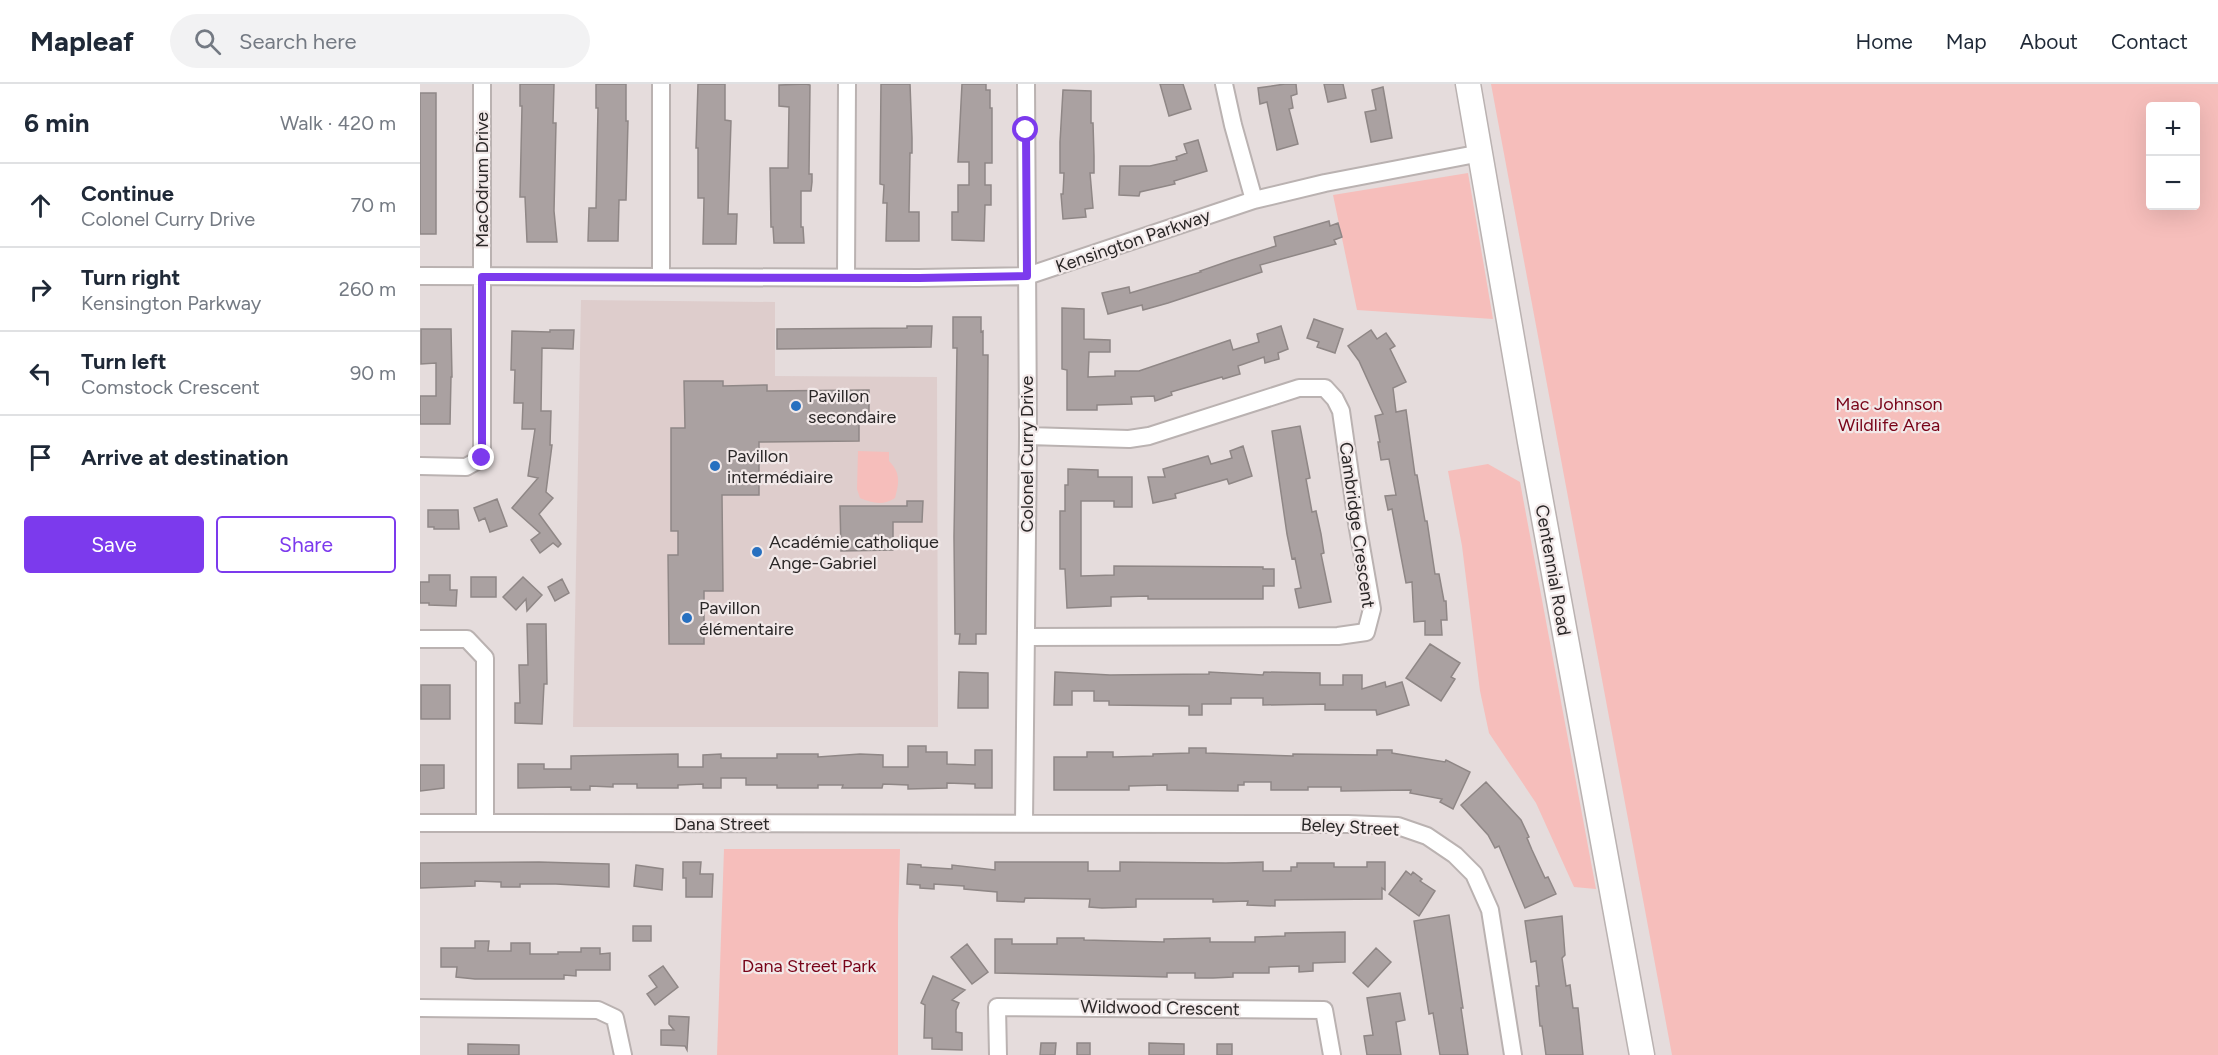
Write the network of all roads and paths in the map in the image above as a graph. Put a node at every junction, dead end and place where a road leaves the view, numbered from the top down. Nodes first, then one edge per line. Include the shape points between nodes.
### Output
1 (482, 84) edge
2 (661, 84) edge
3 (847, 84) edge
4 (1026, 84) edge
5 (1224, 84) edge
6 (1468, 84) edge
7 (1481, 153) junction
8 (1254, 200) junction
9 (420, 276) edge
10 (1027, 276) junction
11 (482, 277) junction
12 (661, 277) junction
13 (846, 277) junction
14 (1028, 436) junction
15 (420, 466) edge
16 (1026, 637) junction
17 (420, 639) edge
18 (420, 823) edge
19 (485, 823) junction
20 (1024, 823) junction
21 (420, 1008) edge
22 (623, 1055) edge
23 (998, 1055) edge
24 (1332, 1055) edge
25 (1513, 1055) edge
26 (1642, 1055) edge

1 - 11 street, MacOdrum Drive
2 - 12 street
3 - 13 street
4 - 10 street, Colonel Curry Drive
5 - 8 street
6 - 7 main road, Centennial Road
7 - 8 street, Kensington Parkway
7 - 26 main road, Centennial Road
8 - 10 street, Kensington Parkway
9 - 11 street, Kensington Parkway
10 - 13 street, Kensington Parkway
10 - 14 street, Colonel Curry Drive
11 - 12 street, Kensington Parkway
11 - 15 street, MacOdrum Drive via 482,458 466,467
12 - 13 street, Kensington Parkway
14 - 16 street, Colonel Curry Drive
14 - 16 street, Cambridge Crescent via 1149,436 1299,388 1324,388 1341,411 1372,609 1366,632 1338,636
16 - 20 street, Colonel Curry Drive
17 - 19 street via 468,639 485,658
18 - 19 street, Dana Street
19 - 20 street, Dana Street
20 - 25 street, Beley Street via 1348,824 1398,826 1427,836 1474,874 1490,910
21 - 22 street via 598,1010 615,1018
23 - 24 street, Wildwood Crescent via 997,1007 1324,1010

